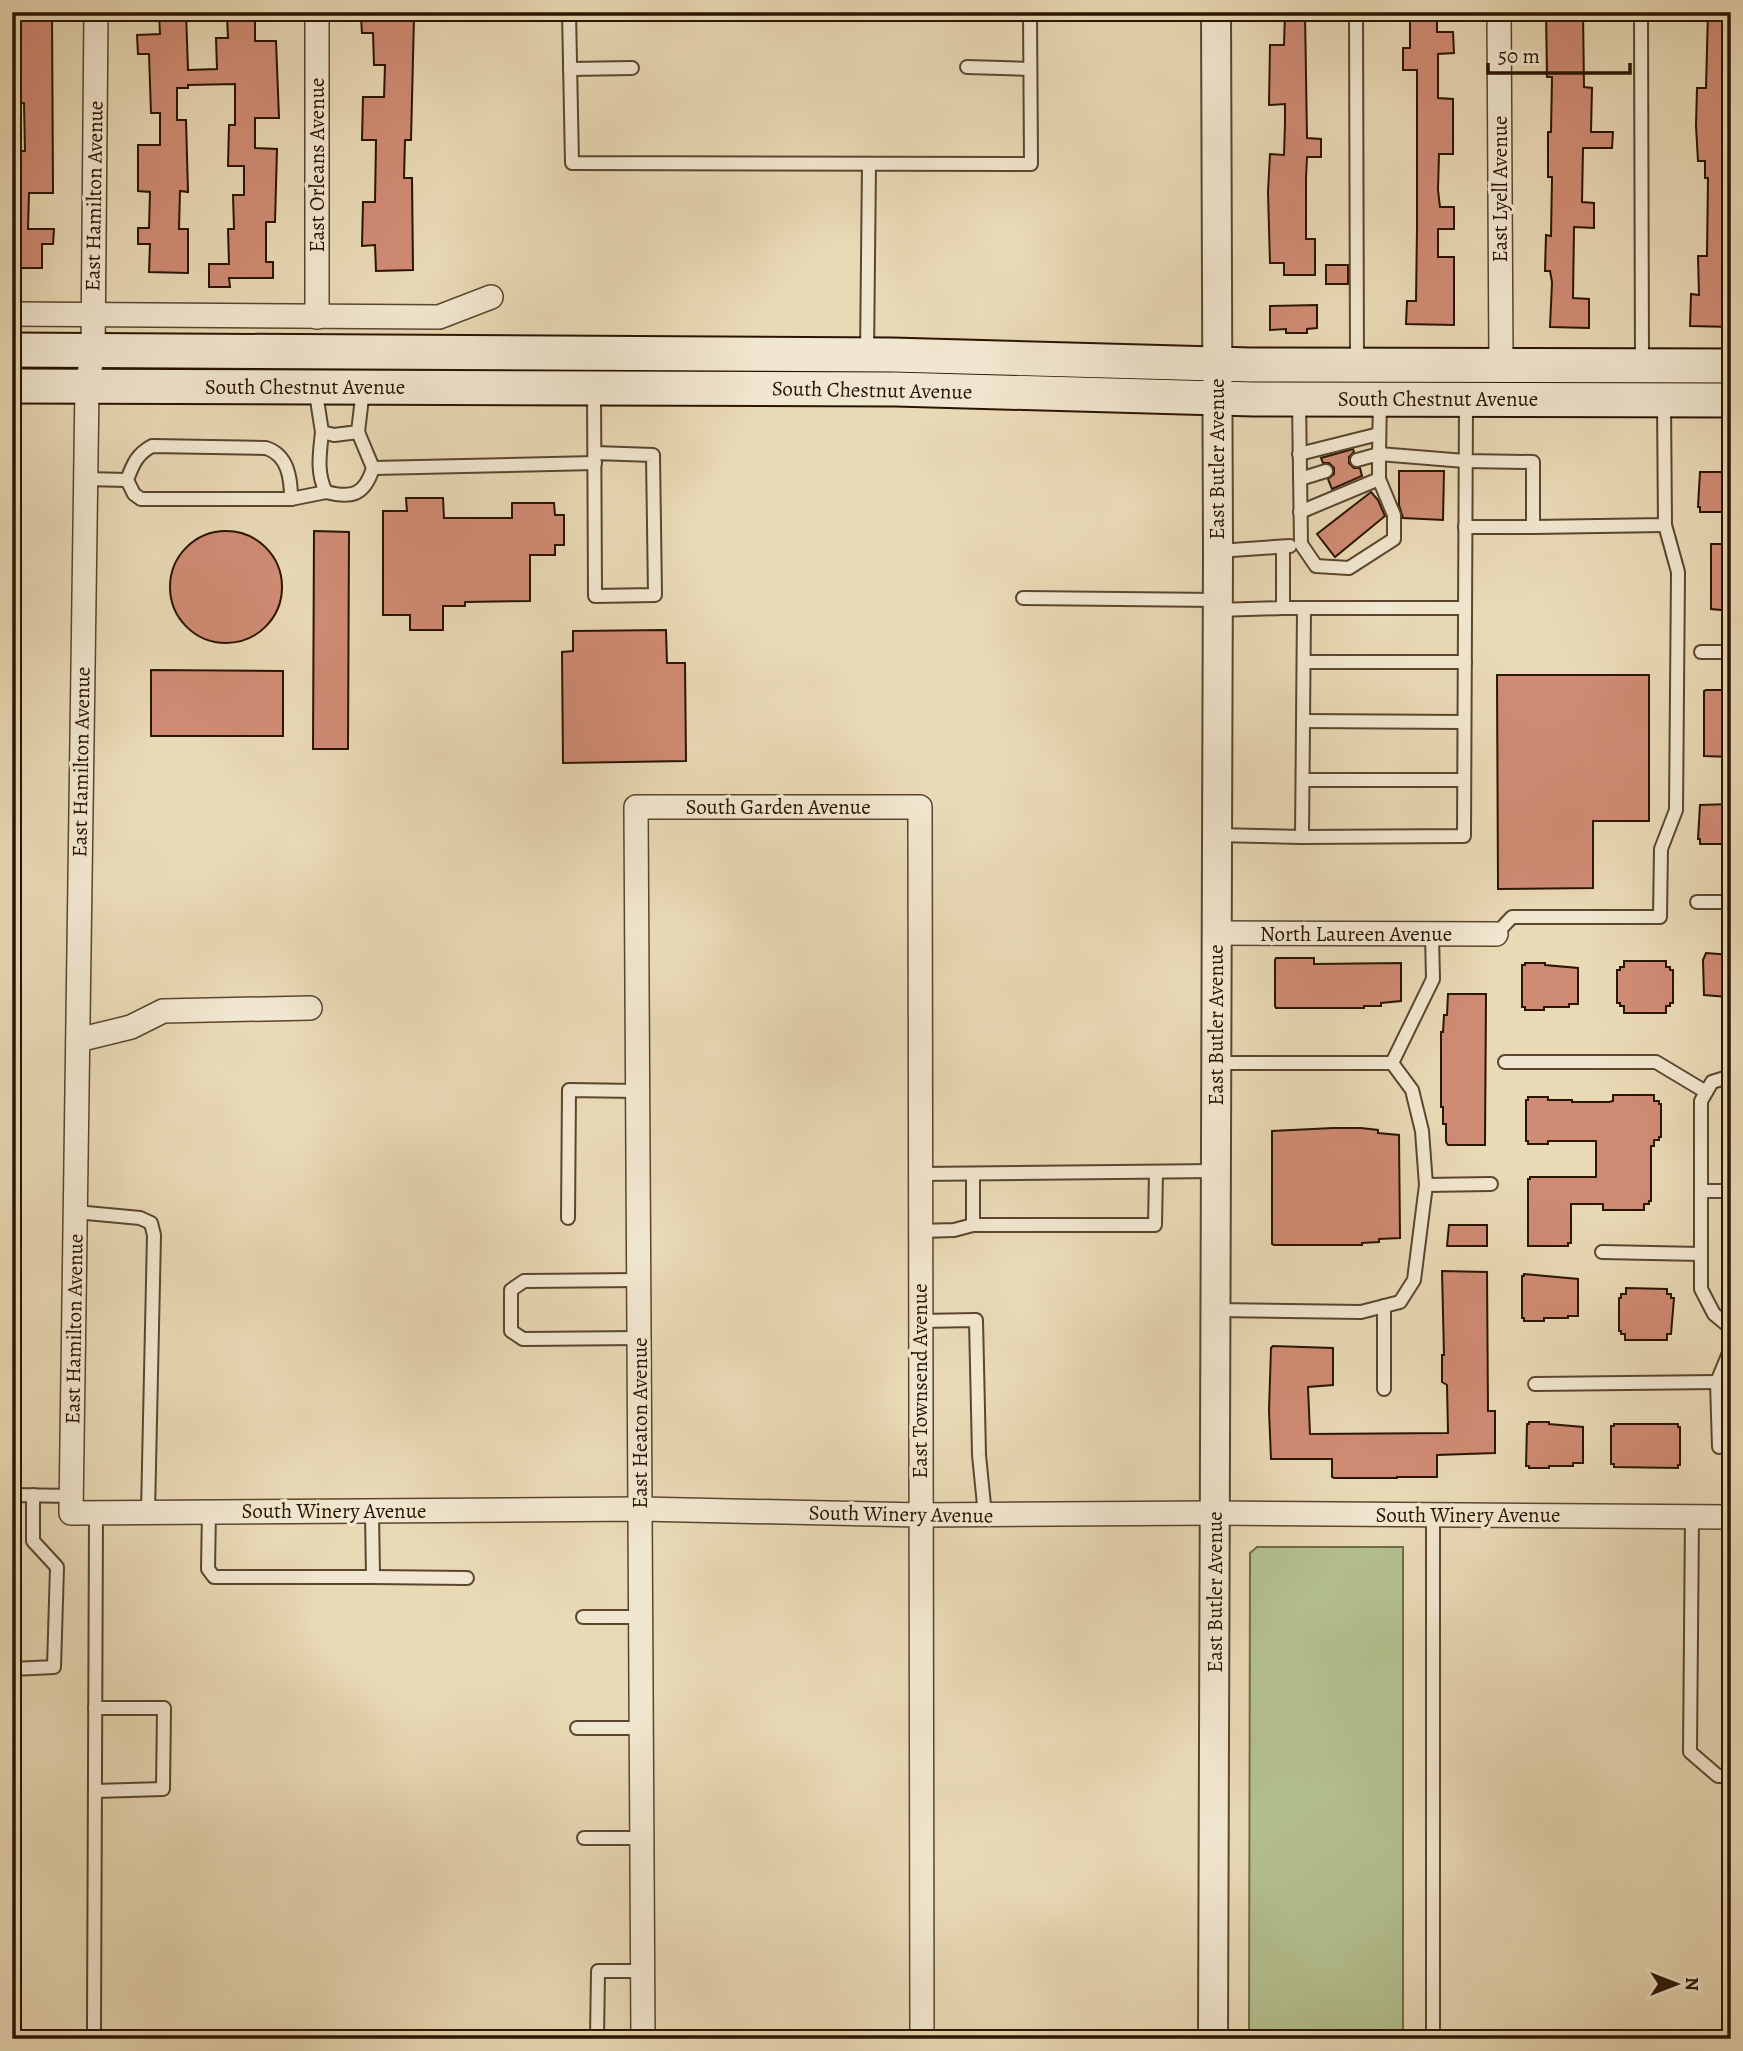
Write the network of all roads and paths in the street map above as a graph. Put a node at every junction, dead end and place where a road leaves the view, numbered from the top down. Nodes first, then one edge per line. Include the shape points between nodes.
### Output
1 (96, 12) edge
2 (317, 12) edge
3 (569, 12) edge
4 (1030, 12) edge
5 (1216, 12) edge
6 (1356, 12) edge
7 (1499, 12) edge
8 (1641, 12) edge
9 (967, 67) dead end
10 (632, 68) dead end
11 (570, 69) junction
12 (1030, 69) junction
13 (869, 164) junction
14 (491, 297) dead end
15 (12, 314) edge
16 (93, 316) junction
17 (317, 317) junction
18 (12, 351) edge
19 (93, 351) junction
20 (867, 355) junction
21 (1217, 364) junction
22 (1357, 365) junction
23 (1501, 365) junction
24 (1642, 366) junction
25 (1731, 366) edge
26 (12, 386) edge
27 (87, 386) junction
28 (315, 387) junction
29 (363, 387) junction
30 (594, 388) junction
31 (1217, 398) junction
32 (1299, 399) junction
33 (1380, 399) junction
34 (1465, 399) junction
35 (1664, 400) junction
36 (1731, 400) edge
37 (323, 432) junction
38 (358, 432) junction
39 (1379, 434) junction
40 (1299, 454) junction
41 (1379, 454) junction
42 (594, 458) junction
43 (1357, 460) dead end
44 (1465, 461) junction
45 (373, 468) junction
46 (1326, 471) dead end
47 (85, 479) junction
48 (1300, 479) junction
49 (1379, 479) junction
50 (127, 480) junction
51 (326, 492) junction
52 (291, 499) junction
53 (1300, 512) junction
54 (1665, 525) junction
55 (1465, 527) junction
56 (1533, 527) junction
57 (1301, 544) junction
58 (1283, 547) junction
59 (1218, 551) junction
60 (1023, 598) dead end
61 (1217, 605) junction
62 (1283, 608) junction
63 (1465, 608) junction
64 (1304, 610) junction
65 (1702, 652) dead end
66 (1731, 652) edge
67 (1304, 662) junction
68 (1465, 662) junction
69 (1303, 721) junction
70 (1464, 722) junction
71 (1303, 780) junction
72 (1464, 780) junction
73 (636, 807) joint
74 (920, 807) joint
75 (1216, 835) junction
76 (1302, 837) junction
77 (1697, 902) dead end
78 (1731, 902) edge
79 (1216, 933) junction
80 (1432, 934) junction
81 (1496, 934) joint
82 (310, 1009) dead end
83 (78, 1040) junction
84 (1504, 1062) dead end
85 (1216, 1063) junction
86 (1392, 1063) junction
87 (1731, 1076) edge
88 (638, 1091) junction
89 (1706, 1092) junction
90 (1216, 1171) junction
91 (1156, 1172) junction
92 (920, 1174) junction
93 (973, 1174) junction
94 (1491, 1184) dead end
95 (1426, 1185) junction
96 (1702, 1191) junction
97 (1731, 1191) edge
98 (76, 1212) junction
99 (568, 1218) dead end
100 (973, 1226) junction
101 (920, 1231) junction
102 (1602, 1252) dead end
103 (1702, 1254) junction
104 (639, 1280) junction
105 (1384, 1306) junction
106 (1216, 1310) junction
107 (920, 1321) junction
108 (1731, 1328) edge
109 (639, 1338) junction
110 (1731, 1348) edge
111 (1717, 1382) junction
112 (1535, 1384) dead end
113 (1384, 1389) dead end
114 (1719, 1447) dead end
115 (12, 1495) edge
116 (33, 1495) junction
117 (72, 1505) junction
118 (641, 1509) junction
119 (372, 1511) junction
120 (148, 1512) junction
121 (209, 1512) junction
122 (96, 1513) junction
123 (1215, 1513) junction
124 (920, 1515) junction
125 (985, 1515) junction
126 (1433, 1515) junction
127 (1692, 1517) junction
128 (1731, 1517) edge
129 (373, 1577) junction
130 (467, 1578) dead end
131 (583, 1617) dead end
132 (641, 1617) junction
133 (12, 1669) edge
134 (95, 1708) junction
135 (577, 1728) dead end
136 (641, 1728) junction
137 (1731, 1776) edge
138 (95, 1791) junction
139 (584, 1838) dead end
140 (642, 1838) junction
141 (642, 1971) junction
142 (97, 2039) edge
143 (597, 2039) edge
144 (643, 2039) edge
145 (922, 2039) edge
146 (1213, 2039) edge
147 (1433, 2039) edge

1 - 16 street, East Hamilton Avenue
2 - 17 street, East Orleans Avenue
3 - 11 lane
4 - 12 lane
5 - 21 street, East Butler Avenue
6 - 22 lane
7 - 23 street, East Lyell Avenue
8 - 24 lane
9 - 12 lane
10 - 11 lane
11 - 13 lane via 572,163
12 - 13 lane via 1031,164
13 - 20 lane
14 - 17 street via 439,317
15 - 16 street
16 - 17 street
16 - 19 street, East Hamilton Avenue
18 - 19 main road, South Chestnut Avenue
19 - 20 main road, South Chestnut Avenue
19 - 27 street, East Hamilton Avenue
20 - 21 main road, South Chestnut Avenue
21 - 22 main road, South Chestnut Avenue
21 - 31 street, East Butler Avenue
22 - 23 main road, South Chestnut Avenue
23 - 24 main road, South Chestnut Avenue
24 - 25 main road, South Chestnut Avenue
26 - 27 main road, South Chestnut Avenue
27 - 28 main road, South Chestnut Avenue
27 - 47 street, East Hamilton Avenue
28 - 29 main road, South Chestnut Avenue
28 - 37 lane
29 - 30 main road, South Chestnut Avenue
29 - 38 lane
30 - 31 main road, South Chestnut Avenue via 896,389
30 - 42 lane
31 - 32 main road, South Chestnut Avenue
31 - 59 street, East Butler Avenue
32 - 33 main road, South Chestnut Avenue
32 - 40 lane
33 - 34 main road, South Chestnut Avenue
33 - 39 lane
34 - 35 main road, South Chestnut Avenue
34 - 44 lane
35 - 36 main road, South Chestnut Avenue
35 - 54 lane
37 - 38 lane
37 - 51 lane via 321,482
38 - 45 lane
39 - 40 lane
39 - 41 lane
40 - 48 lane
41 - 43 lane
41 - 44 lane
41 - 49 lane
42 - 42 lane via 596,596 655,594 653,455
42 - 45 lane
44 - 55 lane
44 - 56 lane via 1533,462
45 - 51 lane via 368,484 357,493 340,496
46 - 48 lane
47 - 50 lane
47 - 83 street, East Hamilton Avenue
48 - 53 lane
49 - 53 lane
49 - 57 lane via 1394,515 1394,538 1349,568 1316,566
50 - 52 lane via 141,499
50 - 52 lane via 134,461 152,446 267,448 285,461
51 - 52 lane
53 - 57 lane
54 - 56 lane
54 - 81 lane via 1678,572 1676,810 1661,849 1660,917 1512,917
55 - 56 lane
55 - 63 lane
57 - 58 lane
58 - 59 lane
58 - 62 lane
59 - 61 street, East Butler Avenue
60 - 61 lane
61 - 62 lane
61 - 75 street, East Butler Avenue
62 - 64 lane
63 - 64 lane
63 - 68 lane
64 - 67 lane
65 - 66 lane
67 - 68 lane
67 - 69 lane
68 - 70 lane
69 - 70 lane
69 - 71 lane
70 - 72 lane
71 - 72 lane
71 - 76 lane
72 - 76 lane via 1464,836
73 - 74 street, South Garden Avenue
73 - 88 street, East Heaton Avenue
74 - 92 street, East Townsend Avenue
75 - 76 lane
75 - 79 street, East Butler Avenue
77 - 78 lane
79 - 80 street, North Laureen Avenue
79 - 85 street, East Butler Avenue
80 - 81 street, North Laureen Avenue
80 - 86 lane via 1433,979
82 - 83 street via 163,1011 131,1027
83 - 98 street, East Hamilton Avenue
84 - 89 lane via 1656,1062
85 - 86 lane
85 - 90 street, East Butler Avenue
86 - 95 lane via 1412,1090 1422,1130
87 - 89 lane via 1712,1082
88 - 99 lane via 569,1090
88 - 104 street, East Heaton Avenue
89 - 96 lane via 1702,1101
90 - 91 lane
90 - 106 street, East Butler Avenue
91 - 93 lane
91 - 100 lane via 1155,1225
92 - 93 lane
92 - 101 street, East Townsend Avenue
93 - 100 lane
94 - 95 lane
95 - 105 lane via 1414,1280 1400,1303
96 - 97 lane
96 - 103 lane
98 - 117 street, East Hamilton Avenue
98 - 120 lane via 140,1218 151,1223 154,1235
100 - 101 lane
101 - 107 street, East Townsend Avenue
102 - 103 lane
103 - 108 lane via 1702,1289 1714,1314
104 - 109 street, East Heaton Avenue
104 - 109 lane via 524,1281 511,1290 511,1331 523,1339
105 - 106 lane via 1361,1312
105 - 113 lane
106 - 123 street, East Butler Avenue
107 - 124 street, East Townsend Avenue
107 - 125 lane via 976,1320
109 - 118 street, East Heaton Avenue
110 - 111 lane
111 - 112 lane
111 - 114 lane
115 - 116 lane
116 - 117 lane
116 - 133 lane via 33,1541 57,1567 54,1667
117 - 122 street, South Winery Avenue
118 - 119 street, South Winery Avenue
118 - 124 street, South Winery Avenue
118 - 132 street, East Heaton Avenue
119 - 121 street, South Winery Avenue
119 - 129 lane
120 - 121 street, South Winery Avenue
120 - 122 street, South Winery Avenue
121 - 129 lane via 208,1569 214,1577
122 - 134 lane
123 - 125 street, South Winery Avenue
123 - 126 street, South Winery Avenue
123 - 146 street, East Butler Avenue
124 - 125 street, South Winery Avenue
124 - 145 street, East Townsend Avenue
126 - 127 street, South Winery Avenue
126 - 147 lane
127 - 128 street, South Winery Avenue
127 - 137 lane via 1690,1752 1718,1776
129 - 130 lane
131 - 132 lane
132 - 136 street, East Heaton Avenue
134 - 138 lane
134 - 138 lane via 164,1708 163,1789
135 - 136 lane
136 - 140 street, East Heaton Avenue
138 - 142 lane
139 - 140 lane
140 - 141 street, East Heaton Avenue
141 - 143 lane via 598,1971
141 - 144 street, East Heaton Avenue

